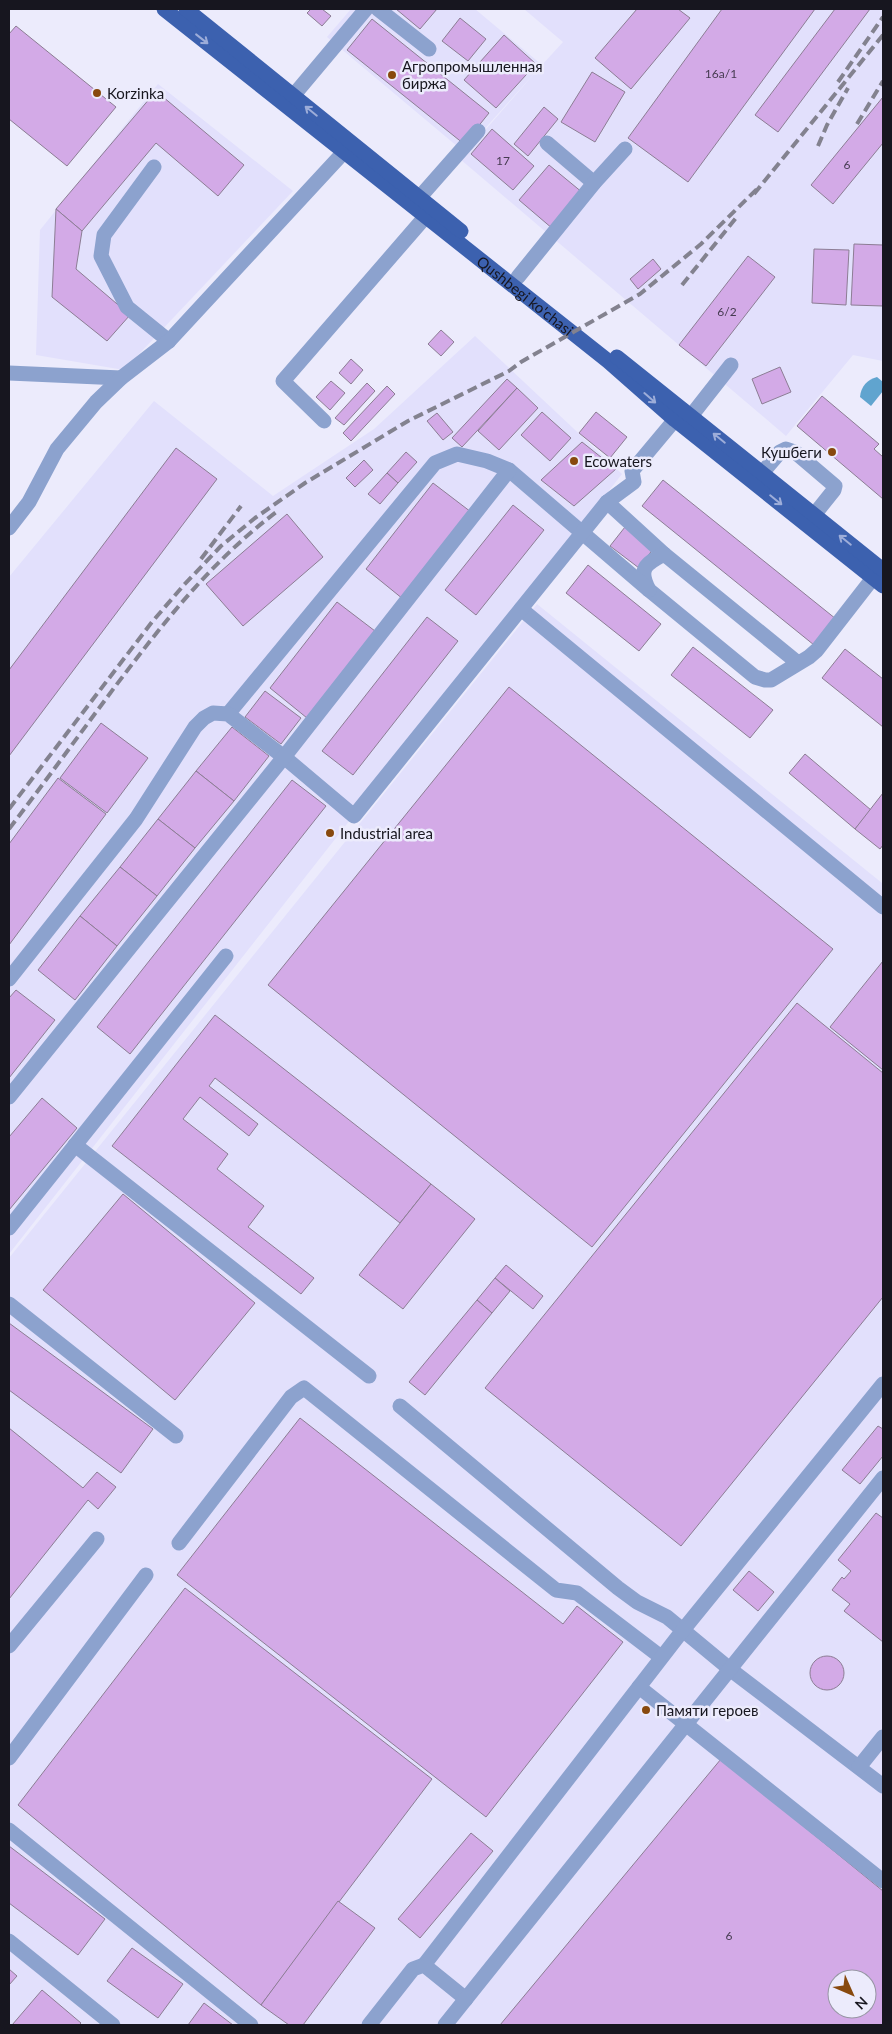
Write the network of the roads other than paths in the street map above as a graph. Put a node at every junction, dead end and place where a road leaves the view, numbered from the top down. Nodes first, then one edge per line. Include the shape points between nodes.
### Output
1 (164, 9) edge
2 (186, 9) edge
3 (366, 9) edge
4 (378, 9) edge
5 (429, 49) dead end
6 (289, 101) junction
7 (478, 131) dead end
8 (547, 143) dead end
9 (348, 148) junction
10 (625, 149) dead end
11 (154, 167) dead end
12 (594, 183) junction
13 (416, 202) junction
14 (429, 212) junction
15 (518, 277) junction
16 (169, 341) junction
17 (731, 365) dead end
18 (13, 373) edge
19 (121, 378) junction
20 (683, 415) junction
21 (324, 421) dead end
22 (509, 470) junction
23 (762, 473) junction
24 (607, 502) junction
25 (814, 515) junction
26 (9, 528) edge
27 (583, 532) junction
28 (664, 554) junction
29 (880, 578) edge
30 (649, 590) junction
31 (521, 609) junction
32 (798, 663) junction
33 (228, 714) junction
34 (284, 757) junction
35 (883, 907) edge
36 (226, 956) dead end
37 (9, 979) edge
38 (9, 1098) edge
39 (75, 1145) junction
40 (9, 1228) edge
41 (9, 1304) edge
42 (369, 1376) dead end
43 (883, 1384) edge
44 (400, 1406) dead end
45 (176, 1436) dead end
46 (883, 1478) edge
47 (97, 1539) dead end
48 (179, 1543) dead end
49 (146, 1575) dead end
50 (683, 1630) junction
51 (9, 1646) edge
52 (661, 1657) junction
53 (731, 1670) junction
54 (639, 1688) junction
55 (686, 1724) junction
56 (883, 1737) edge
57 (9, 1758) edge
58 (860, 1767) junction
59 (883, 1786) edge
60 (9, 1830) edge
61 (883, 1881) edge
62 (9, 1941) edge
63 (424, 1965) junction
64 (466, 1999) junction
65 (113, 2025) edge
66 (251, 2025) edge
67 (369, 2025) edge
68 (446, 2025) edge

1 -> 6 main road, Qushbegi ko'chasi
2 - 6 main road, Qushbegi ko'chasi
3 - 6 lane
4 - 5 lane
6 - 9 main road, Qushbegi ko'chasi
7 - 13 lane
8 - 12 lane
9 - 13 main road, Qushbegi ko'chasi
9 - 16 lane
10 - 12 lane
11 - 16 lane via 104,235 101,256 127,307
12 - 15 lane
13 - 14 main road, Qushbegi ko'chasi
14 - 15 main road, Qushbegi ko'chasi
14 -> 20 main road, Qushbegi ko'chasi via 608,361
14 - 21 lane via 283,381
15 - 20 main road, Qushbegi ko'chasi
16 - 19 lane
17 - 20 lane
18 - 19 lane
19 - 26 lane via 96,402 57,449 29,502
23 -> 20 main road, Qushbegi ko'chasi
20 - 24 lane via 632,471 634,482
20 -> 29 main road, Qushbegi ko'chasi
22 - 27 lane
22 - 33 lane via 457,454 435,463
22 - 34 lane
23 - 25 main road, Qushbegi ko'chasi
23 - 25 lane via 786,448 795,452 835,486
24 - 27 lane
24 - 28 lane
29 -> 25 main road, Qushbegi ko'chasi
27 - 30 lane
27 - 31 lane
28 - 30 lane via 650,562 644,571 643,579
28 - 32 lane
29 - 32 lane via 817,650
30 - 32 lane via 755,676 771,680
31 - 34 lane via 354,816
31 - 35 lane
33 - 34 lane
33 - 37 lane via 213,713 195,728 136,818
34 - 38 lane
36 - 39 lane
39 - 40 lane
39 - 42 lane
41 - 45 lane
43 - 50 lane
44 - 50 lane via 618,1588
46 - 53 lane
47 - 51 lane
48 - 52 lane via 291,1397 304,1388 556,1590 577,1593
49 - 57 lane
50 - 52 lane
50 - 53 lane
52 - 54 lane
53 - 55 lane
53 - 58 lane
54 - 55 lane
54 - 63 lane
55 - 61 lane
55 - 64 lane
56 - 58 lane
58 - 59 lane
60 - 66 lane
62 - 65 lane
63 - 64 lane
63 - 67 lane via 413,1969
64 - 68 lane

